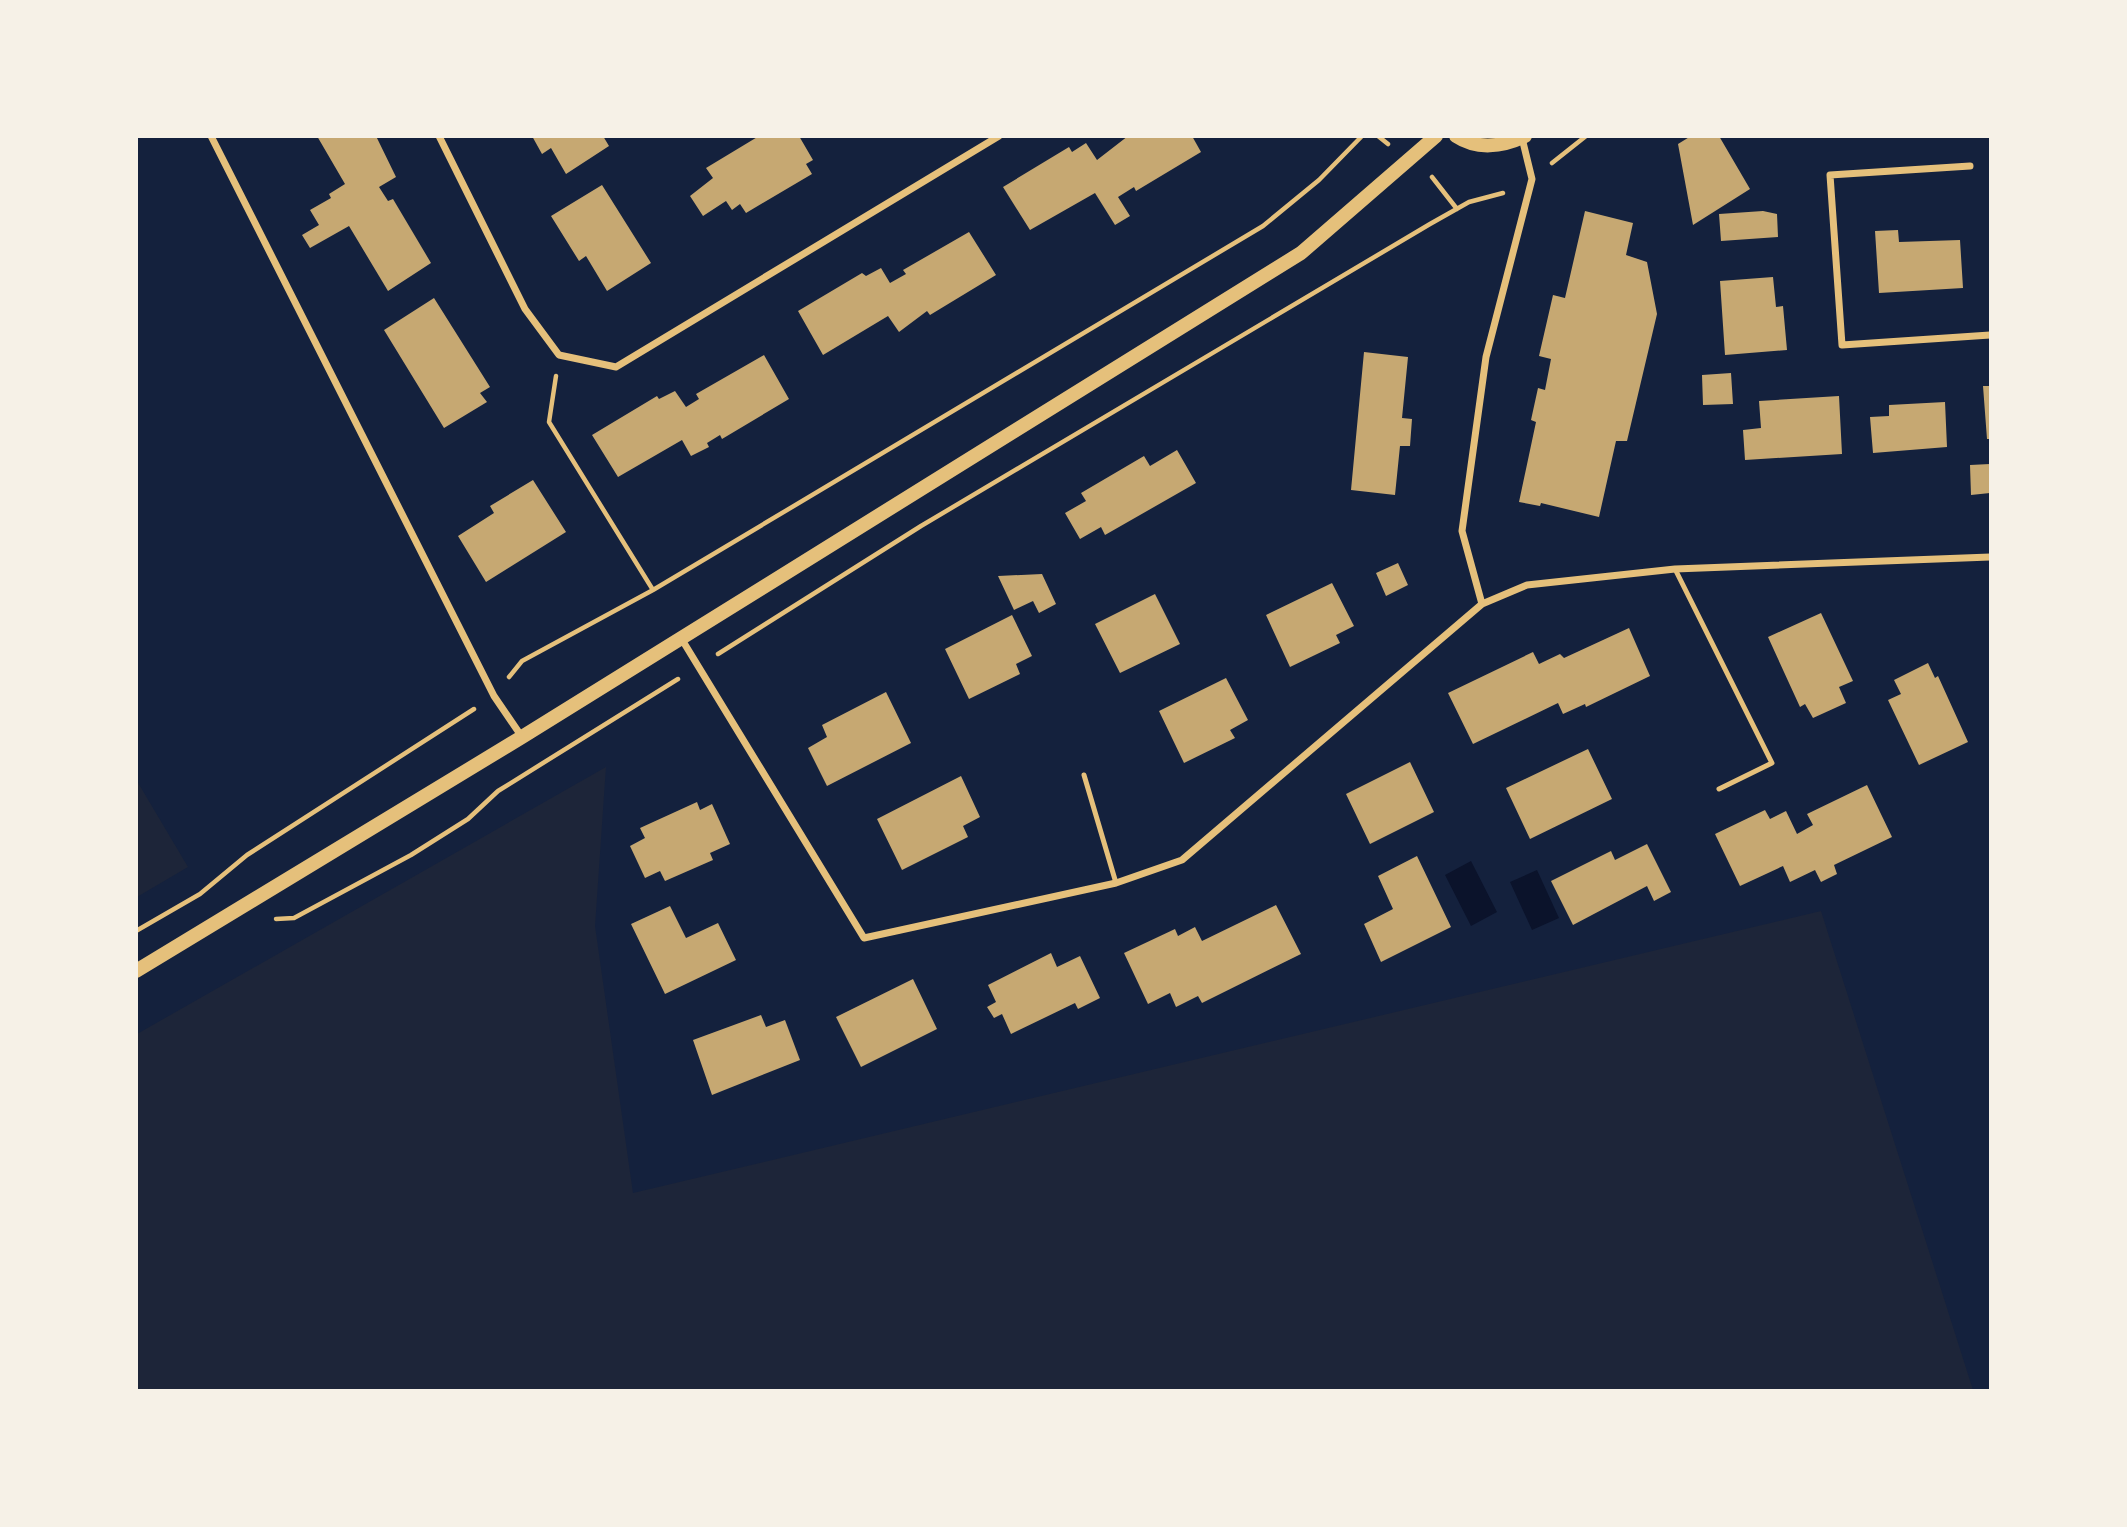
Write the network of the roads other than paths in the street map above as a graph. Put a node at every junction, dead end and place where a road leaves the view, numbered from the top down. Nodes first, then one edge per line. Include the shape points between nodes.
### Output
1 (211, 136) edge
2 (439, 136) edge
3 (999, 136) edge
4 (1436, 136) edge
5 (1456, 136) edge
6 (1523, 137) edge
7 (1970, 166) dead end
8 (1990, 335) edge
9 (1990, 557) edge
10 (1675, 569) junction
11 (1482, 604) junction
12 (681, 637) junction
13 (522, 737) junction
14 (1084, 775) dead end
15 (1718, 789) dead end
16 (1115, 883) junction
17 (136, 971) edge

1 - 13 street via 494,696
2 - 3 street via 525,309 559,355 616,367
4 - 12 main road via 1301,253
5 - 6 main road via 1468,144 1495,146
6 - 11 street via 1532,179 1486,357 1462,531
7 - 8 street via 1830,175 1842,345
9 - 10 street
10 - 11 street via 1528,585
10 - 15 lane via 1772,763
11 - 16 street via 1182,860
12 - 13 main road
12 - 16 street via 864,938
13 - 17 main road
14 - 16 lane

